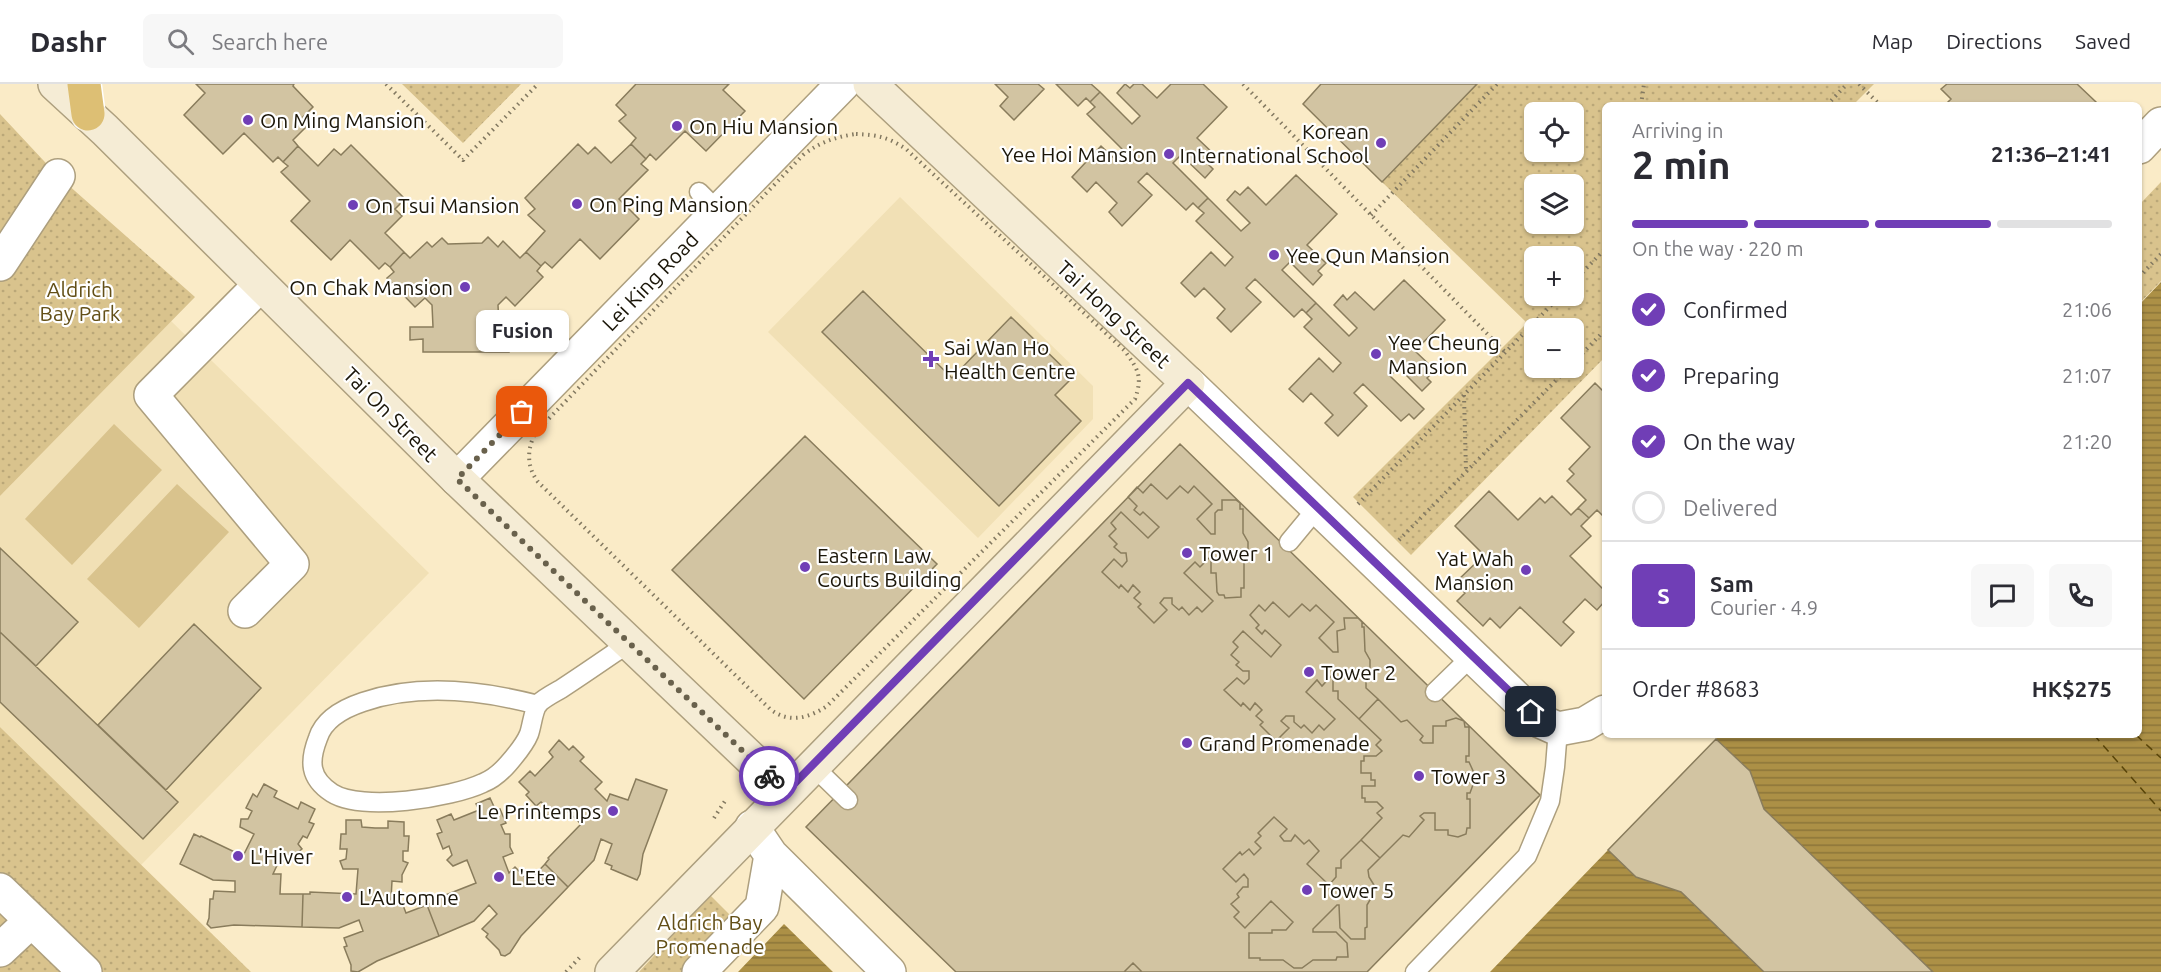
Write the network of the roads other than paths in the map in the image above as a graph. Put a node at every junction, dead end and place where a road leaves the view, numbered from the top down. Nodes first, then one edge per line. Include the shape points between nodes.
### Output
1 (55, 84) edge
2 (843, 84) edge
3 (870, 84) edge
4 (86, 99) edge
5 (2161, 124) edge
6 (2142, 144) edge
7 (58, 176) dead end
8 (0, 264) edge
9 (260, 285) junction
10 (1188, 383) junction
11 (457, 479) junction
12 (1318, 507) junction
13 (1289, 542) dead end
14 (245, 611) dead end
15 (629, 643) junction
16 (1472, 656) junction
17 (1435, 693) dead end
18 (538, 705) junction
19 (1602, 714) edge
20 (1558, 729) junction
21 (812, 765) junction
22 (786, 792) junction
23 (848, 800) dead end
24 (752, 827) junction
25 (771, 855) junction
26 (0, 890) edge
27 (31, 921) junction
28 (0, 950) edge
29 (86, 972) edge
30 (612, 972) edge
31 (699, 972) edge
32 (890, 972) edge
33 (1415, 972) edge

1 - 4 street, Tai On Street
2 - 11 street, Lei King Road via 708,201
3 - 10 street, Tai Hong Street
4 - 9 street, Tai On Street
5 - 6 street
7 - 8 street
9 - 11 street, Tai On Street
9 - 14 street via 151,395 292,564
10 - 12 street, Tai Hong Street
10 - 21 street
11 - 15 street, Tai On Street
12 - 13 lane
12 - 16 street, Tai Hong Street
15 - 18 lane
15 - 22 street, Tai On Street
16 - 17 lane
16 - 20 street, Tai Hong Street via 1540,721
18 - 18 lane via 528,736 498,775 436,798 351,800 324,788 312,768 312,753 320,732 334,717 386,694 446,690
19 - 20 street via 1585,724
20 - 33 lane via 1550,801 1527,856
21 - 22 street
21 - 23 lane
22 - 24 street
24 - 25 street
24 - 30 street
25 - 31 street via 762,907
25 - 32 street
26 - 27 street
27 - 28 street
27 - 29 street

